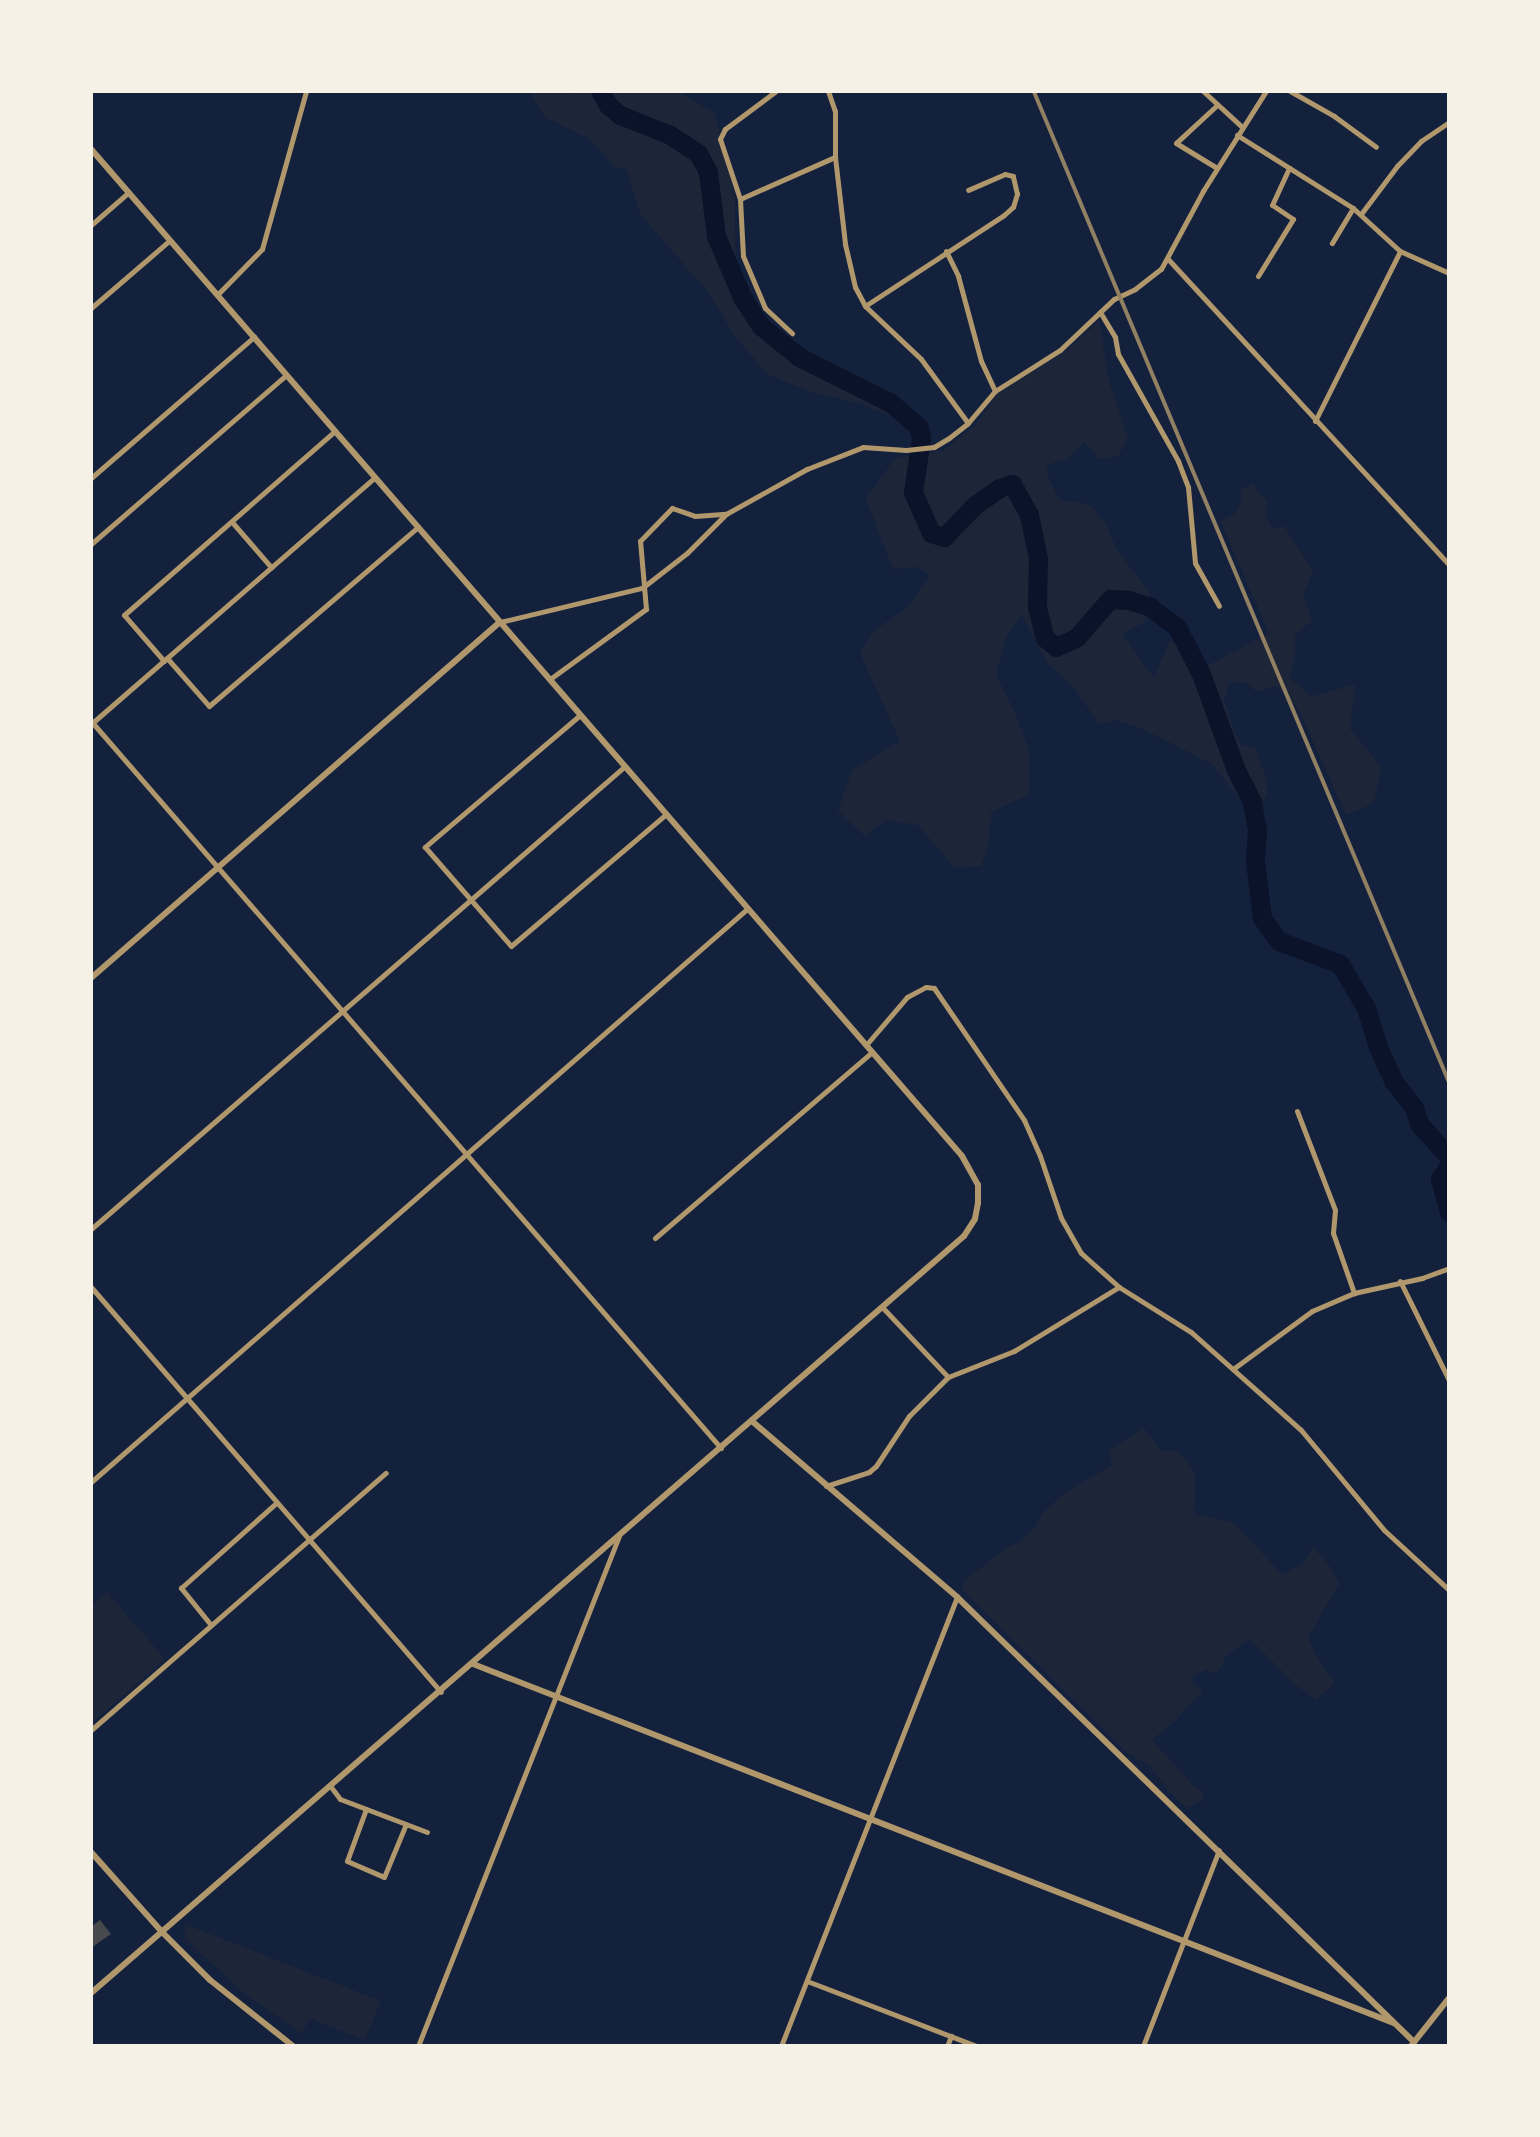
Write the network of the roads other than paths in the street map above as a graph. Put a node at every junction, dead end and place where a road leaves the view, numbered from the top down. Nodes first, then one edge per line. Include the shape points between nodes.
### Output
1 (306, 91) edge
2 (776, 91) edge
3 (828, 91) edge
4 (1203, 91) edge
5 (1266, 91) edge
6 (1290, 91) edge
7 (1216, 106) junction
8 (1242, 127) junction
9 (1447, 127) edge
10 (1237, 135) junction
11 (1376, 148) dead end
12 (91, 149) edge
13 (835, 157) junction
14 (1217, 167) junction
15 (1289, 169) junction
16 (1214, 174) junction
17 (1224, 177) dead end
18 (968, 190) dead end
19 (129, 192) junction
20 (740, 199) junction
21 (1353, 208) junction
22 (1362, 214) junction
23 (91, 225) edge
24 (170, 240) junction
25 (1332, 243) dead end
26 (946, 251) junction
27 (1400, 251) junction
28 (1168, 259) junction
29 (1449, 273) edge
30 (1258, 276) dead end
31 (217, 295) junction
32 (865, 306) junction
33 (91, 309) edge
34 (1100, 312) junction
35 (792, 333) dead end
36 (254, 337) junction
37 (286, 376) junction
38 (995, 391) junction
39 (1315, 421) junction
40 (968, 423) junction
41 (335, 431) junction
42 (375, 477) junction
43 (91, 478) edge
44 (726, 514) junction
45 (232, 522) junction
46 (418, 527) junction
47 (91, 544) edge
48 (1449, 565) edge
49 (271, 567) junction
50 (642, 589) junction
51 (1219, 606) dead end
52 (500, 622) junction
53 (165, 660) junction
54 (550, 679) junction
55 (580, 715) junction
56 (92, 722) edge
57 (625, 766) junction
58 (666, 814) junction
59 (218, 868) junction
60 (471, 900) junction
61 (748, 908) junction
62 (91, 978) edge
63 (343, 1012) junction
64 (866, 1045) junction
65 (873, 1052) junction
66 (1297, 1111) dead end
67 (467, 1155) junction
68 (91, 1229) edge
69 (655, 1238) dead end
70 (1449, 1268) edge
71 (1400, 1281) junction
72 (91, 1287) edge
73 (1119, 1287) junction
74 (1354, 1293) junction
75 (883, 1308) junction
76 (1233, 1369) junction
77 (948, 1377) junction
78 (1449, 1380) edge
79 (186, 1399) junction
80 (753, 1422) junction
81 (721, 1448) junction
82 (386, 1473) dead end
83 (91, 1482) edge
84 (826, 1486) junction
85 (276, 1503) junction
86 (620, 1534) junction
87 (310, 1541) junction
88 (1448, 1587) edge
89 (957, 1597) junction
90 (211, 1625) junction
91 (473, 1664) junction
92 (441, 1692) junction
93 (554, 1696) junction
94 (91, 1730) edge
95 (331, 1787) junction
96 (366, 1809) junction
97 (869, 1818) junction
98 (406, 1824) junction
99 (427, 1832) dead end
100 (1219, 1849) junction
101 (91, 1852) edge
102 (162, 1932) junction
103 (1185, 1939) junction
104 (807, 1981) junction
105 (91, 1993) edge
106 (1449, 1998) edge
107 (1394, 2023) junction
108 (951, 2036) junction
109 (1414, 2045) edge
110 (293, 2046) edge
111 (418, 2046) edge
112 (781, 2046) edge
113 (947, 2046) edge
114 (976, 2046) edge
115 (1143, 2046) edge

1 - 31 street via 262,249
2 - 20 street via 725,129 720,139
3 - 13 street via 835,111
4 - 7 street
5 - 8 street
6 - 11 street
7 - 8 street
7 - 14 street via 1176,143
8 - 10 street
9 - 22 street via 1421,141
10 - 14 street
10 - 15 street
12 - 19 street
13 - 20 street
13 - 32 street via 845,244 855,287
14 - 16 street
15 - 21 street
15 - 30 street via 1272,205 1293,219
16 - 17 street
16 - 28 street
18 - 26 street via 1005,174 1013,176 1017,194 1004,215
19 - 23 street
19 - 24 street
20 - 35 street via 743,256 765,308
21 - 22 street
21 - 25 street
22 - 27 street
24 - 31 street
24 - 33 street
26 - 32 street
26 - 38 street
27 - 29 street
27 - 39 street
28 - 34 street via 1150,278
28 - 39 street
31 - 36 street
32 - 40 street via 921,359
34 - 38 street via 1060,350
34 - 51 street via 1115,337 1118,354 1178,461 1188,487 1195,563
36 - 37 street
36 - 43 street
37 - 41 street
37 - 47 street
38 - 40 street
39 - 48 street
40 - 44 street via 932,447 863,447 773,486
41 - 42 street
41 - 45 street
42 - 46 street
42 - 49 street
44 - 50 street via 687,554
44 - 50 street via 695,516 673,508 640,541
45 - 49 street
45 - 53 street via 124,615
46 - 52 street
46 - 53 street via 209,706
49 - 53 street
50 - 52 street
50 - 54 street via 646,609
52 - 54 street
52 - 59 street
53 - 56 street
54 - 55 street
55 - 57 street
55 - 60 street via 425,847
56 - 59 street
57 - 58 street
57 - 60 street
58 - 60 street via 511,946
58 - 61 street
59 - 62 street
59 - 63 street
60 - 63 street
61 - 64 street
61 - 67 street
63 - 67 street
63 - 68 street
64 - 65 street
64 - 73 street via 907,997 934,988 1024,1120 1071,1239 1097,1270
65 - 69 street
65 - 75 street via 962,1156 978,1191 975,1219 964,1236
66 - 74 street via 1335,1210 1333,1233
67 - 79 street
67 - 81 street
70 - 71 street
71 - 74 street
71 - 78 street
72 - 79 street
73 - 76 street via 1191,1332
73 - 77 street via 1014,1351
74 - 76 street via 1312,1311
75 - 77 street
75 - 80 street
76 - 88 street via 1301,1430 1384,1530
77 - 84 street via 909,1416 876,1466
79 - 83 street
79 - 85 street
80 - 81 street
80 - 84 street
81 - 86 street
82 - 87 street
84 - 89 street
85 - 87 street
85 - 90 street via 181,1588
86 - 91 street
86 - 93 street
87 - 90 street
87 - 92 street
89 - 97 street
89 - 100 street
90 - 94 street
91 - 92 street
91 - 93 street
92 - 95 street
93 - 97 street
93 - 111 street
95 - 96 street via 341,1799
95 - 102 street
96 - 98 street
96 - 98 street via 347,1861 384,1877
97 - 103 street
97 - 104 street
98 - 99 street
100 - 103 street
100 - 107 street
101 - 102 street
102 - 105 street
102 - 110 street via 211,1980
103 - 107 street
103 - 115 street
104 - 108 street
104 - 112 street
106 - 109 street
107 - 109 street
108 - 113 street
108 - 114 street

